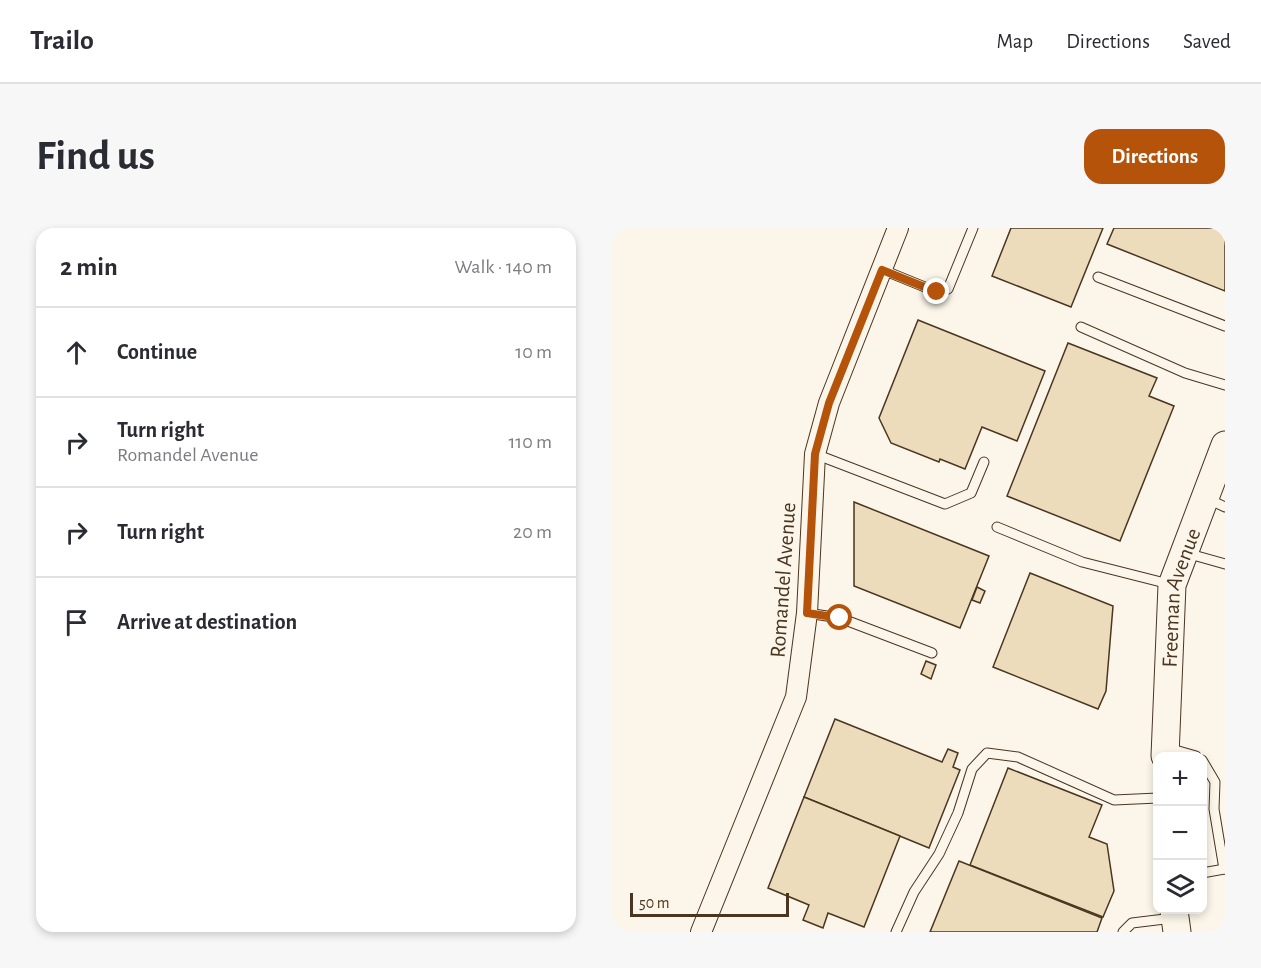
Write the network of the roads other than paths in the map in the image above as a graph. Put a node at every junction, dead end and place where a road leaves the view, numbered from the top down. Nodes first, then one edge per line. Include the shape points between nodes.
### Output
1 (898, 228) edge
2 (973, 228) edge
3 (882, 270) junction
4 (1098, 277) dead end
5 (1225, 326) edge
6 (1081, 327) dead end
7 (1225, 386) edge
8 (1225, 445) edge
9 (815, 454) junction
10 (984, 462) dead end
11 (1215, 502) edge
12 (998, 527) dead end
13 (1184, 553) junction
14 (1225, 564) edge
15 (1172, 585) junction
16 (807, 613) junction
17 (932, 653) dead end
18 (1165, 752) edge
19 (1207, 767) edge
20 (1153, 798) edge
21 (1224, 869) edge
22 (1207, 872) edge
23 (1175, 920) edge
24 (701, 932) edge
25 (896, 932) edge
26 (1123, 932) edge

1 - 3 street, Romandel Avenue
2 - 3 lane via 948,289 937,292
3 - 9 street, Romandel Avenue via 829,403
4 - 5 lane
6 - 7 lane via 1185,374
8 - 11 street, Freeman Avenue
9 - 10 lane via 945,504 971,493
9 - 16 street, Romandel Avenue
11 - 13 street, Freeman Avenue
12 - 15 lane via 1082,562
13 - 14 lane
13 - 15 street, Freeman Avenue
15 - 18 street, Freeman Avenue
16 - 17 lane via 840,618
16 - 24 street, Romandel Avenue via 796,697
19 - 21 lane via 1215,782 1214,809
20 - 25 lane via 1114,800 1018,757 987,753 972,769 939,854 914,892
21 - 22 lane
23 - 26 lane via 1132,923

